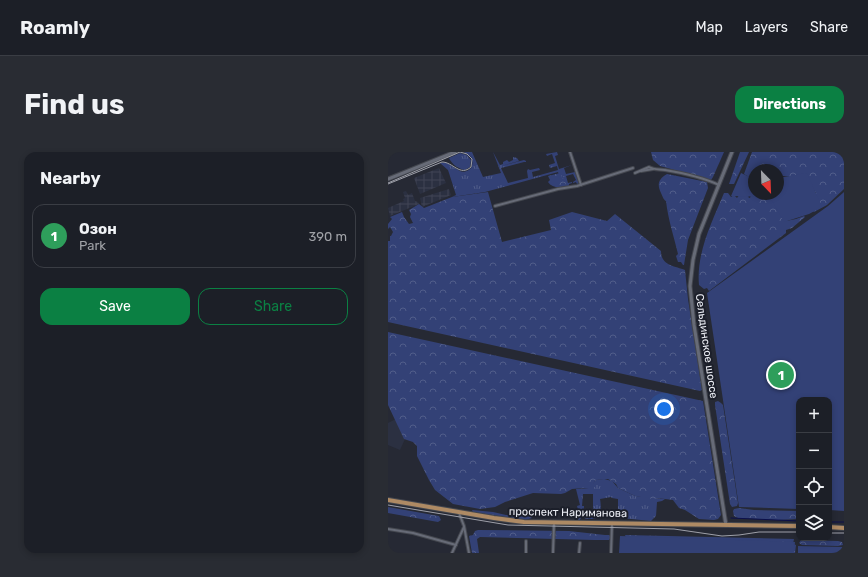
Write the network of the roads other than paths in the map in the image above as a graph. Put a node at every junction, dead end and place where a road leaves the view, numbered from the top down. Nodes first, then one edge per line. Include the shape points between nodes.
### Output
1 (455, 152) edge
2 (570, 152) edge
3 (732, 152) edge
4 (442, 154) edge
5 (633, 168) dead end
6 (635, 173) dead end
7 (388, 180) edge
8 (581, 185) junction
9 (719, 185) junction
10 (495, 206) dead end
11 (388, 500) edge
12 (458, 512) junction
13 (554, 523) junction
14 (612, 523) junction
15 (726, 525) junction
16 (464, 526) junction
17 (796, 526) edge
18 (832, 527) edge
19 (844, 528) edge
20 (388, 529) edge
21 (526, 541) dead end
22 (580, 543) dead end
23 (456, 545) junction
24 (452, 553) edge
25 (469, 553) edge
26 (526, 553) edge
27 (553, 553) edge
28 (580, 553) edge
29 (611, 553) edge

1 - 4 main road
2 - 8 street
3 - 9 main road, Сельдинское шоссе
4 - 7 main road
5 - 8 street
6 - 9 street via 647,168 664,170
8 - 10 street
9 - 15 main road, Сельдинское шоссе via 699,234 690,286
11 - 12 main road, проспект Нариманова
12 - 13 main road, проспект Нариманова via 505,520
12 - 16 street
13 - 14 main road, проспект Нариманова
13 - 27 street
14 - 15 main road, проспект Нариманова
14 - 29 street
15 - 17 main road, проспект Нариманова
16 - 23 street
16 - 25 street
18 - 19 main road
20 - 23 street
21 - 26 street
22 - 28 street
23 - 24 street

